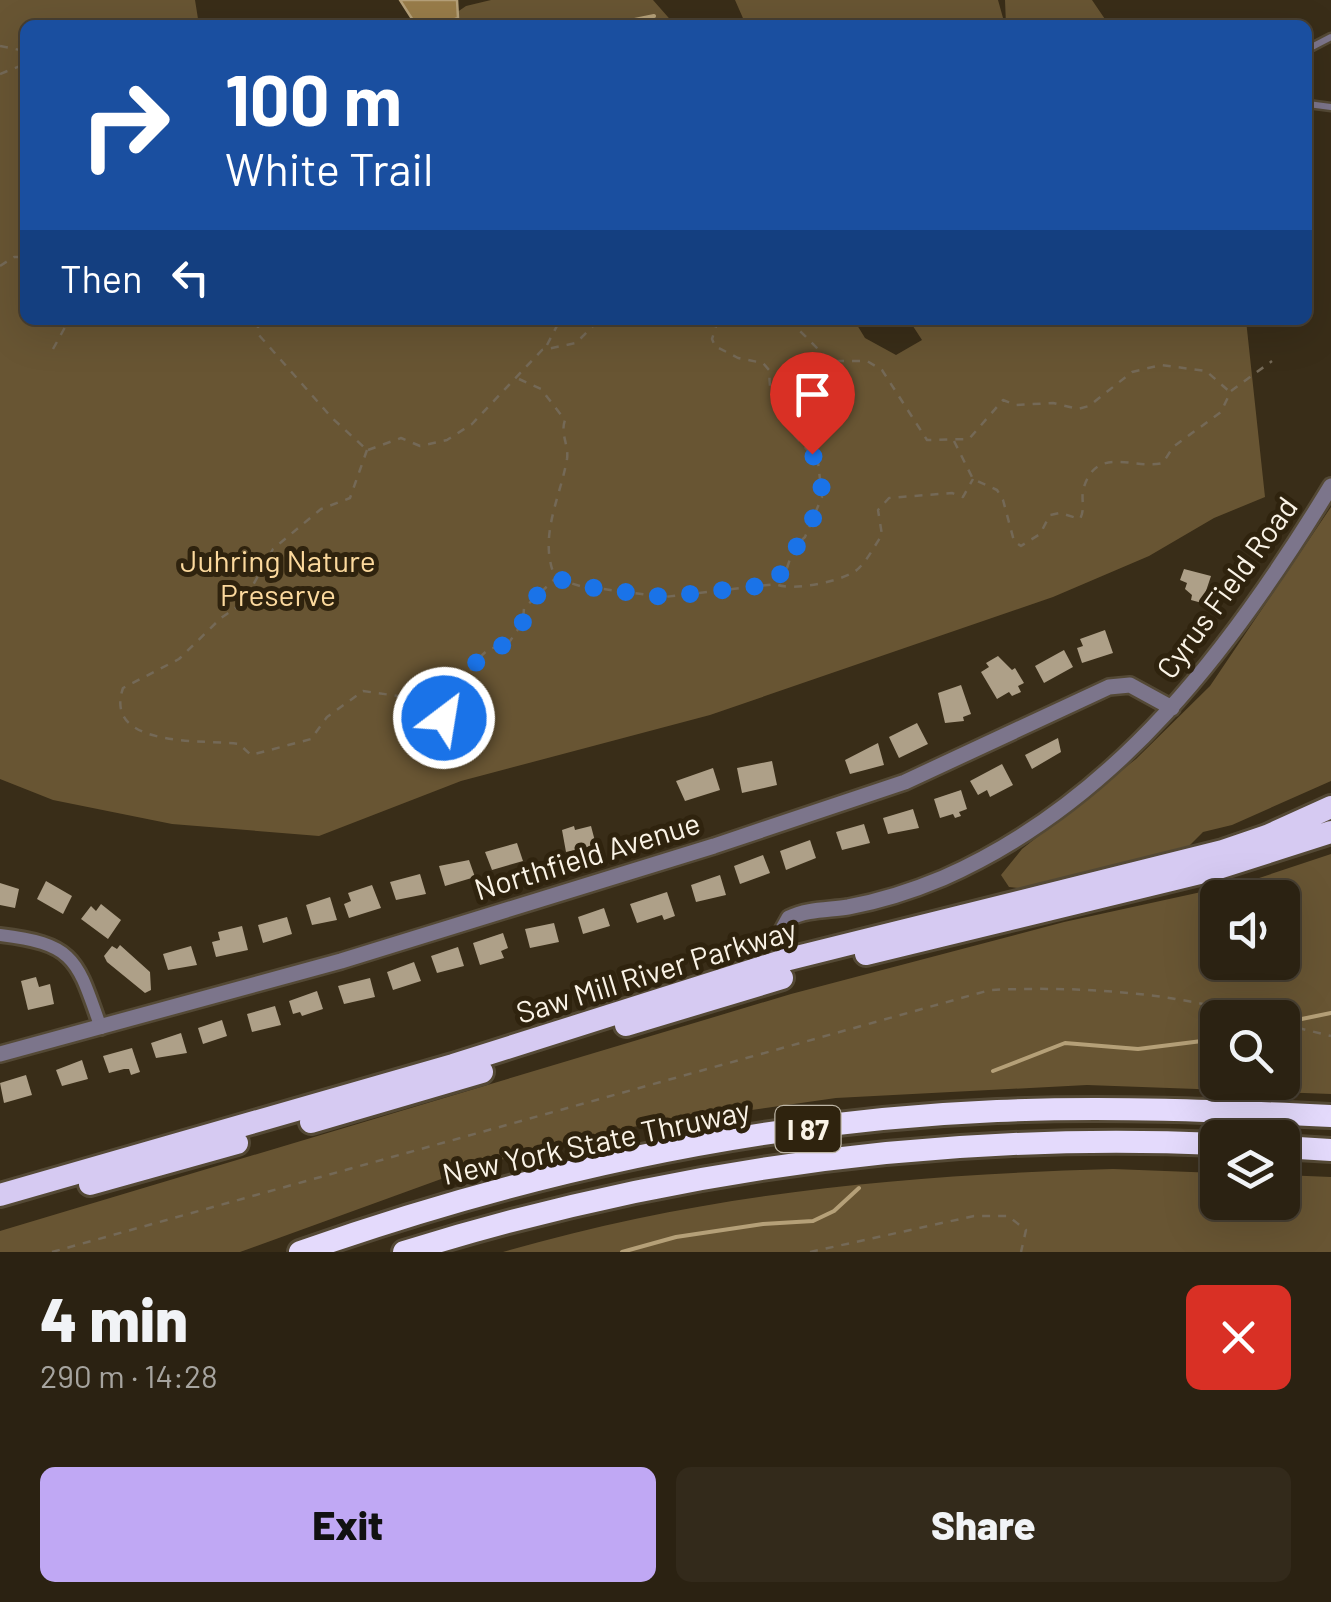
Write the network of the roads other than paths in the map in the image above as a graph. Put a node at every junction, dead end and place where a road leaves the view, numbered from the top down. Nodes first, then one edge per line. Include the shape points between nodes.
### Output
1 (1331, 486) edge
2 (1172, 708) junction
3 (1331, 807) edge
4 (1331, 832) edge
5 (0, 935) edge
6 (786, 960) junction
7 (101, 1028) junction
8 (0, 1054) edge
9 (1331, 1116) edge
10 (1200, 1144) edge
11 (1300, 1149) edge
12 (1331, 1150) edge
13 (0, 1195) edge
14 (0, 1211) edge
15 (300, 1252) edge
16 (404, 1252) edge

1 - 2 street, Cyrus Field Road via 1233,635
2 - 6 street, Cyrus Field Road via 1120,760 1020,840 910,891 789,918 780,936
2 - 7 street, Northfield Avenue via 1130,686 1110,687 905,782 341,961
3 - 6 highway, Saw Mill River Parkway via 1222,851
4 - 14 highway, Saw Mill River Parkway via 1212,870 798,973 439,1086
5 - 7 street via 63,950 80,969
6 - 13 highway, Saw Mill River Parkway via 438,1070
7 - 8 street, Northfield Avenue
9 - 15 highway, New York State Thruway / I 87 via 1042,1110 805,1129 540,1178
10 - 16 highway, New York State Thruway / I 87 via 1019,1144 815,1161 596,1200
11 - 12 highway

